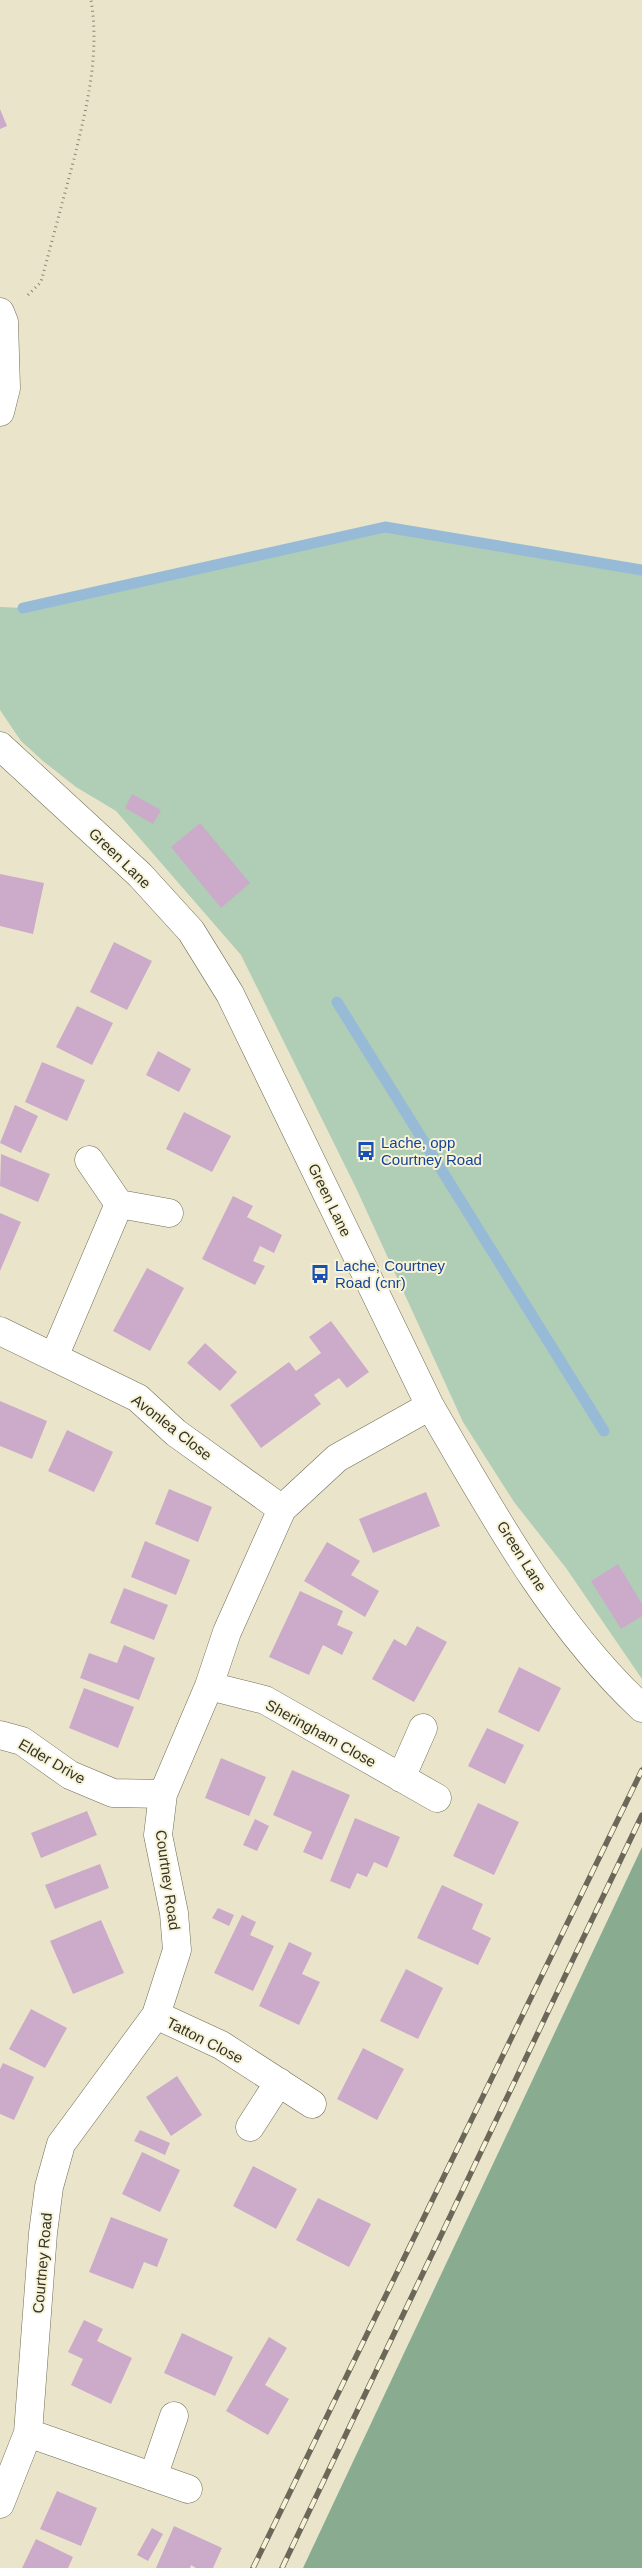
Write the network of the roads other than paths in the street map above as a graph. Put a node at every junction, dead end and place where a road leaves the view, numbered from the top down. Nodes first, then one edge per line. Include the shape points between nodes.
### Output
1 (2, 317) edge
2 (0, 412) edge
3 (0, 746) edge
4 (90, 1160) dead end
5 (119, 1204) junction
6 (169, 1213) dead end
7 (0, 1331) edge
8 (54, 1357) junction
9 (430, 1406) junction
10 (282, 1509) junction
11 (209, 1686) junction
12 (642, 1708) edge
13 (423, 1728) dead end
14 (0, 1735) edge
15 (401, 1778) junction
16 (163, 1794) junction
17 (437, 1798) dead end
18 (156, 2015) junction
19 (279, 2082) junction
20 (312, 2104) dead end
21 (250, 2127) dead end
22 (174, 2416) dead end
23 (28, 2433) junction
24 (153, 2477) junction
25 (188, 2489) dead end
26 (0, 2504) edge

1 - 2 street via 6,388
3 - 9 street, Green Lane via 140,875 191,931 230,994
4 - 5 street
5 - 6 street
5 - 8 street
7 - 8 street, Avonlea Close
8 - 10 street, Avonlea Close via 138,1398 176,1433
9 - 10 street, Courtney Road via 337,1458
9 - 12 street, Green Lane via 564,1622
10 - 11 street, Courtney Road via 226,1632
11 - 15 street, Sheringham Close via 265,1700
11 - 16 street, Courtney Road
13 - 15 street
14 - 16 street, Elder Drive via 22,1741 70,1775 113,1793
15 - 17 street, Sheringham Close
16 - 18 street, Courtney Road via 158,1835 174,1913 177,1950
18 - 19 street, Tatton Close via 222,2045
18 - 23 street, Courtney Road via 61,2144 49,2187 43,2233
19 - 20 street, Tatton Close
19 - 21 street
22 - 24 street
23 - 24 street
23 - 26 street, Courtney Road
24 - 25 street

